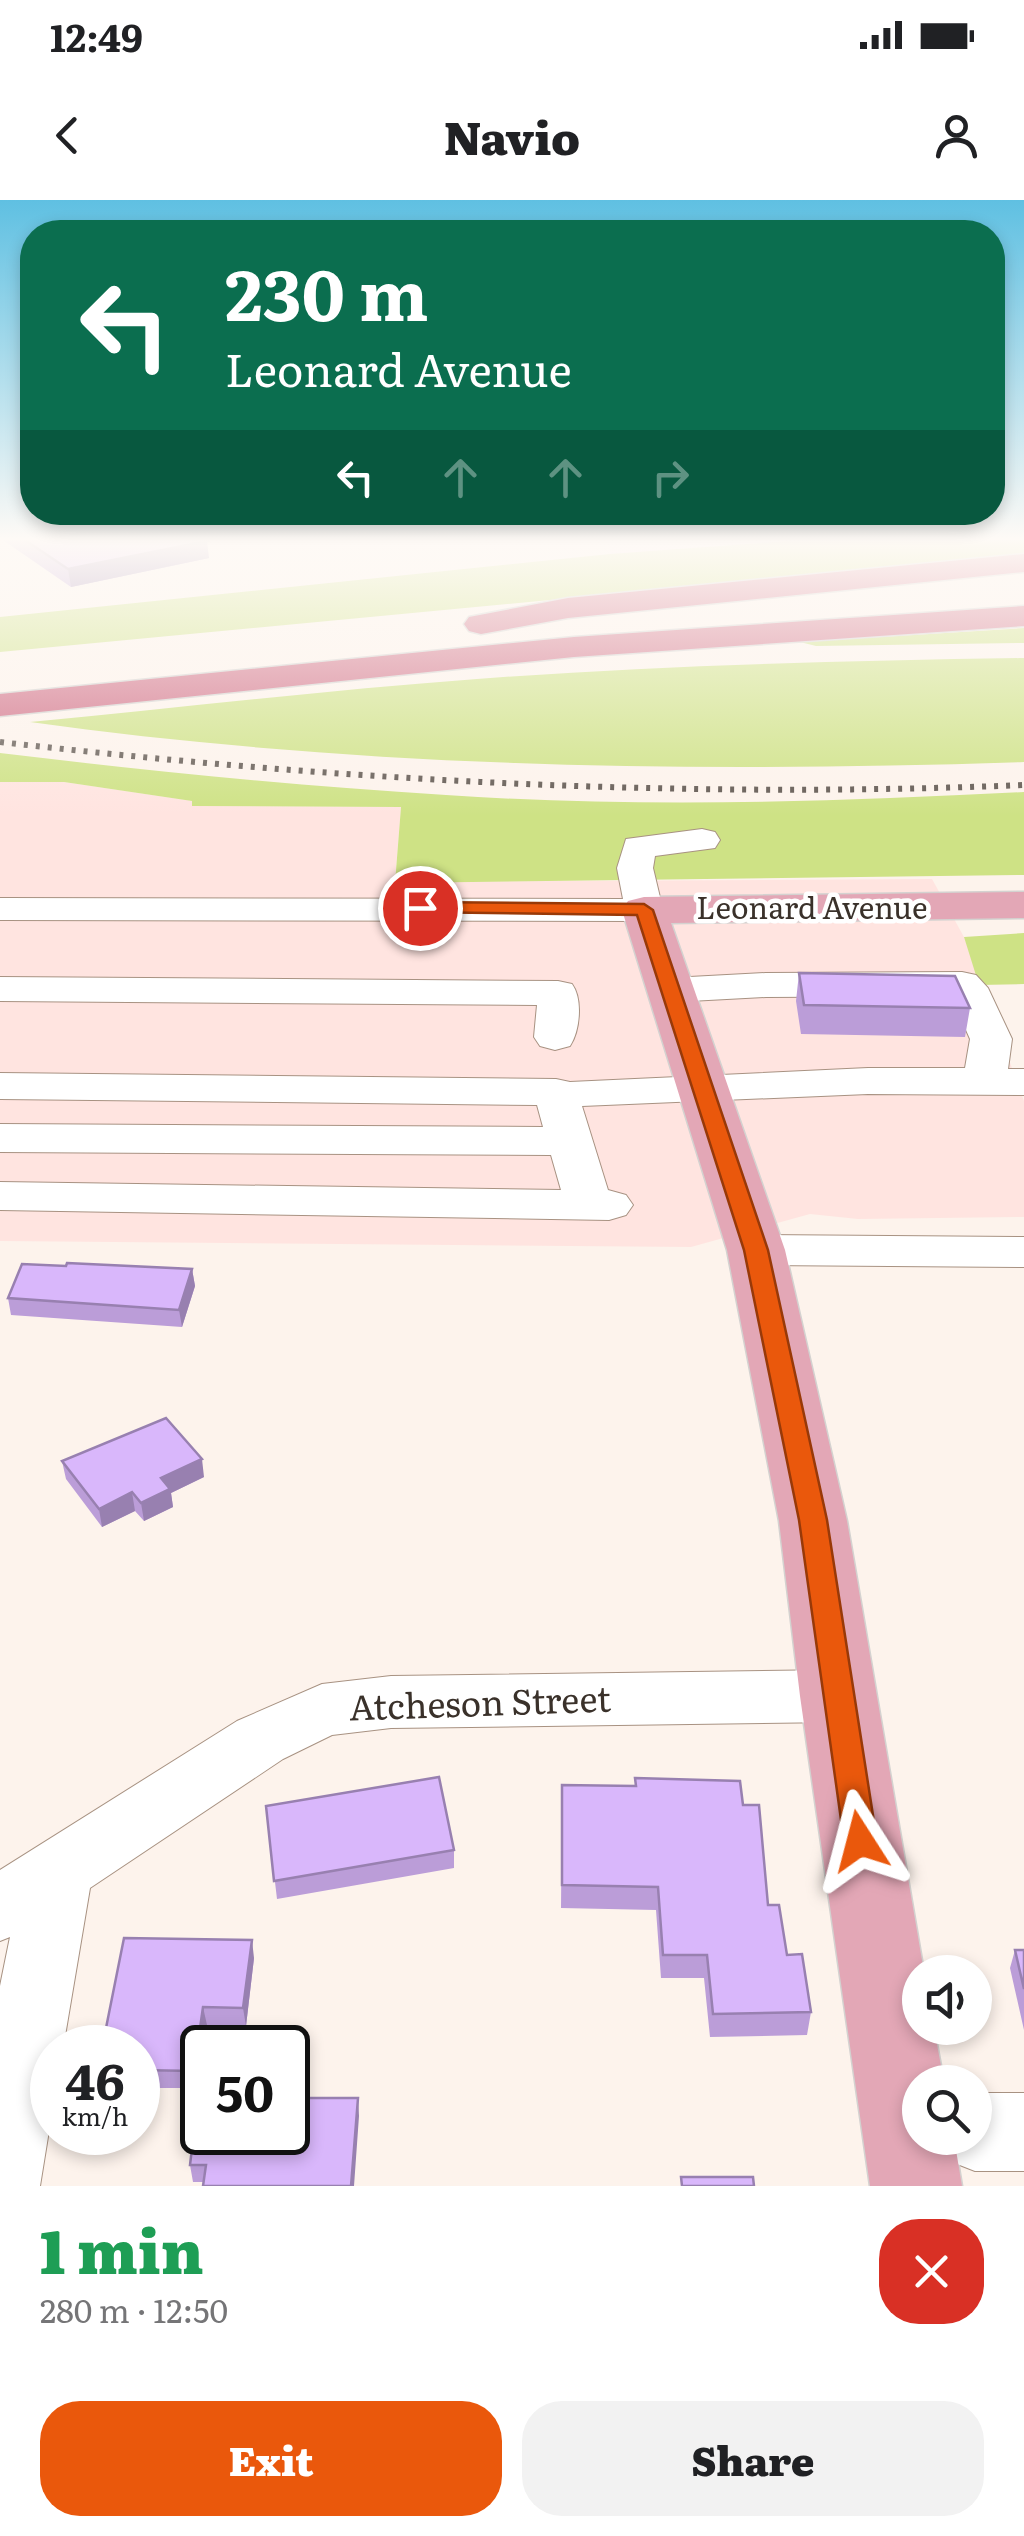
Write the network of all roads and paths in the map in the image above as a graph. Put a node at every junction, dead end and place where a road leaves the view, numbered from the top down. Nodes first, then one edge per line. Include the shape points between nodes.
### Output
1 (416, 631) edge
2 (811, 631) edge
3 (338, 638) dead end
4 (1024, 648) edge
5 (95, 695) junction
6 (0, 704) edge
7 (702, 840) dead end
8 (1024, 905) edge
9 (0, 909) edge
10 (644, 910) junction
11 (0, 990) edge
12 (671, 990) junction
13 (555, 1037) dead end
14 (1004, 1082) edge
15 (0, 1086) edge
16 (702, 1088) junction
17 (581, 1093) dead end
18 (0, 1138) edge
19 (570, 1141) junction
20 (0, 1196) edge
21 (756, 1250) junction
22 (1024, 1252) edge
23 (837, 1696) junction
24 (29, 1890) edge
25 (913, 2065) edge
26 (1024, 2132) edge
27 (992, 2136) edge
28 (0, 2186) edge

1 - 3 highway
2 - 5 highway
4 - 5 highway via 650,658
5 - 6 highway
7 - 10 street via 639,846 635,868
8 - 10 main road, Leonard Avenue
9 - 10 street, Leonard Avenue
10 - 12 main road
11 - 13 street via 558,993
12 - 14 street via 962,984
12 - 16 main road
14 - 16 street
15 - 19 street via 556,1092
16 - 17 street
16 - 21 main road
18 - 19 street
19 - 20 street via 599,1205
21 - 22 street
21 - 23 main road via 813,1520
23 - 24 street, Atcheson Street via 392,1702 322,1710 260,1740
23 - 25 main road
24 - 28 street
26 - 27 street

